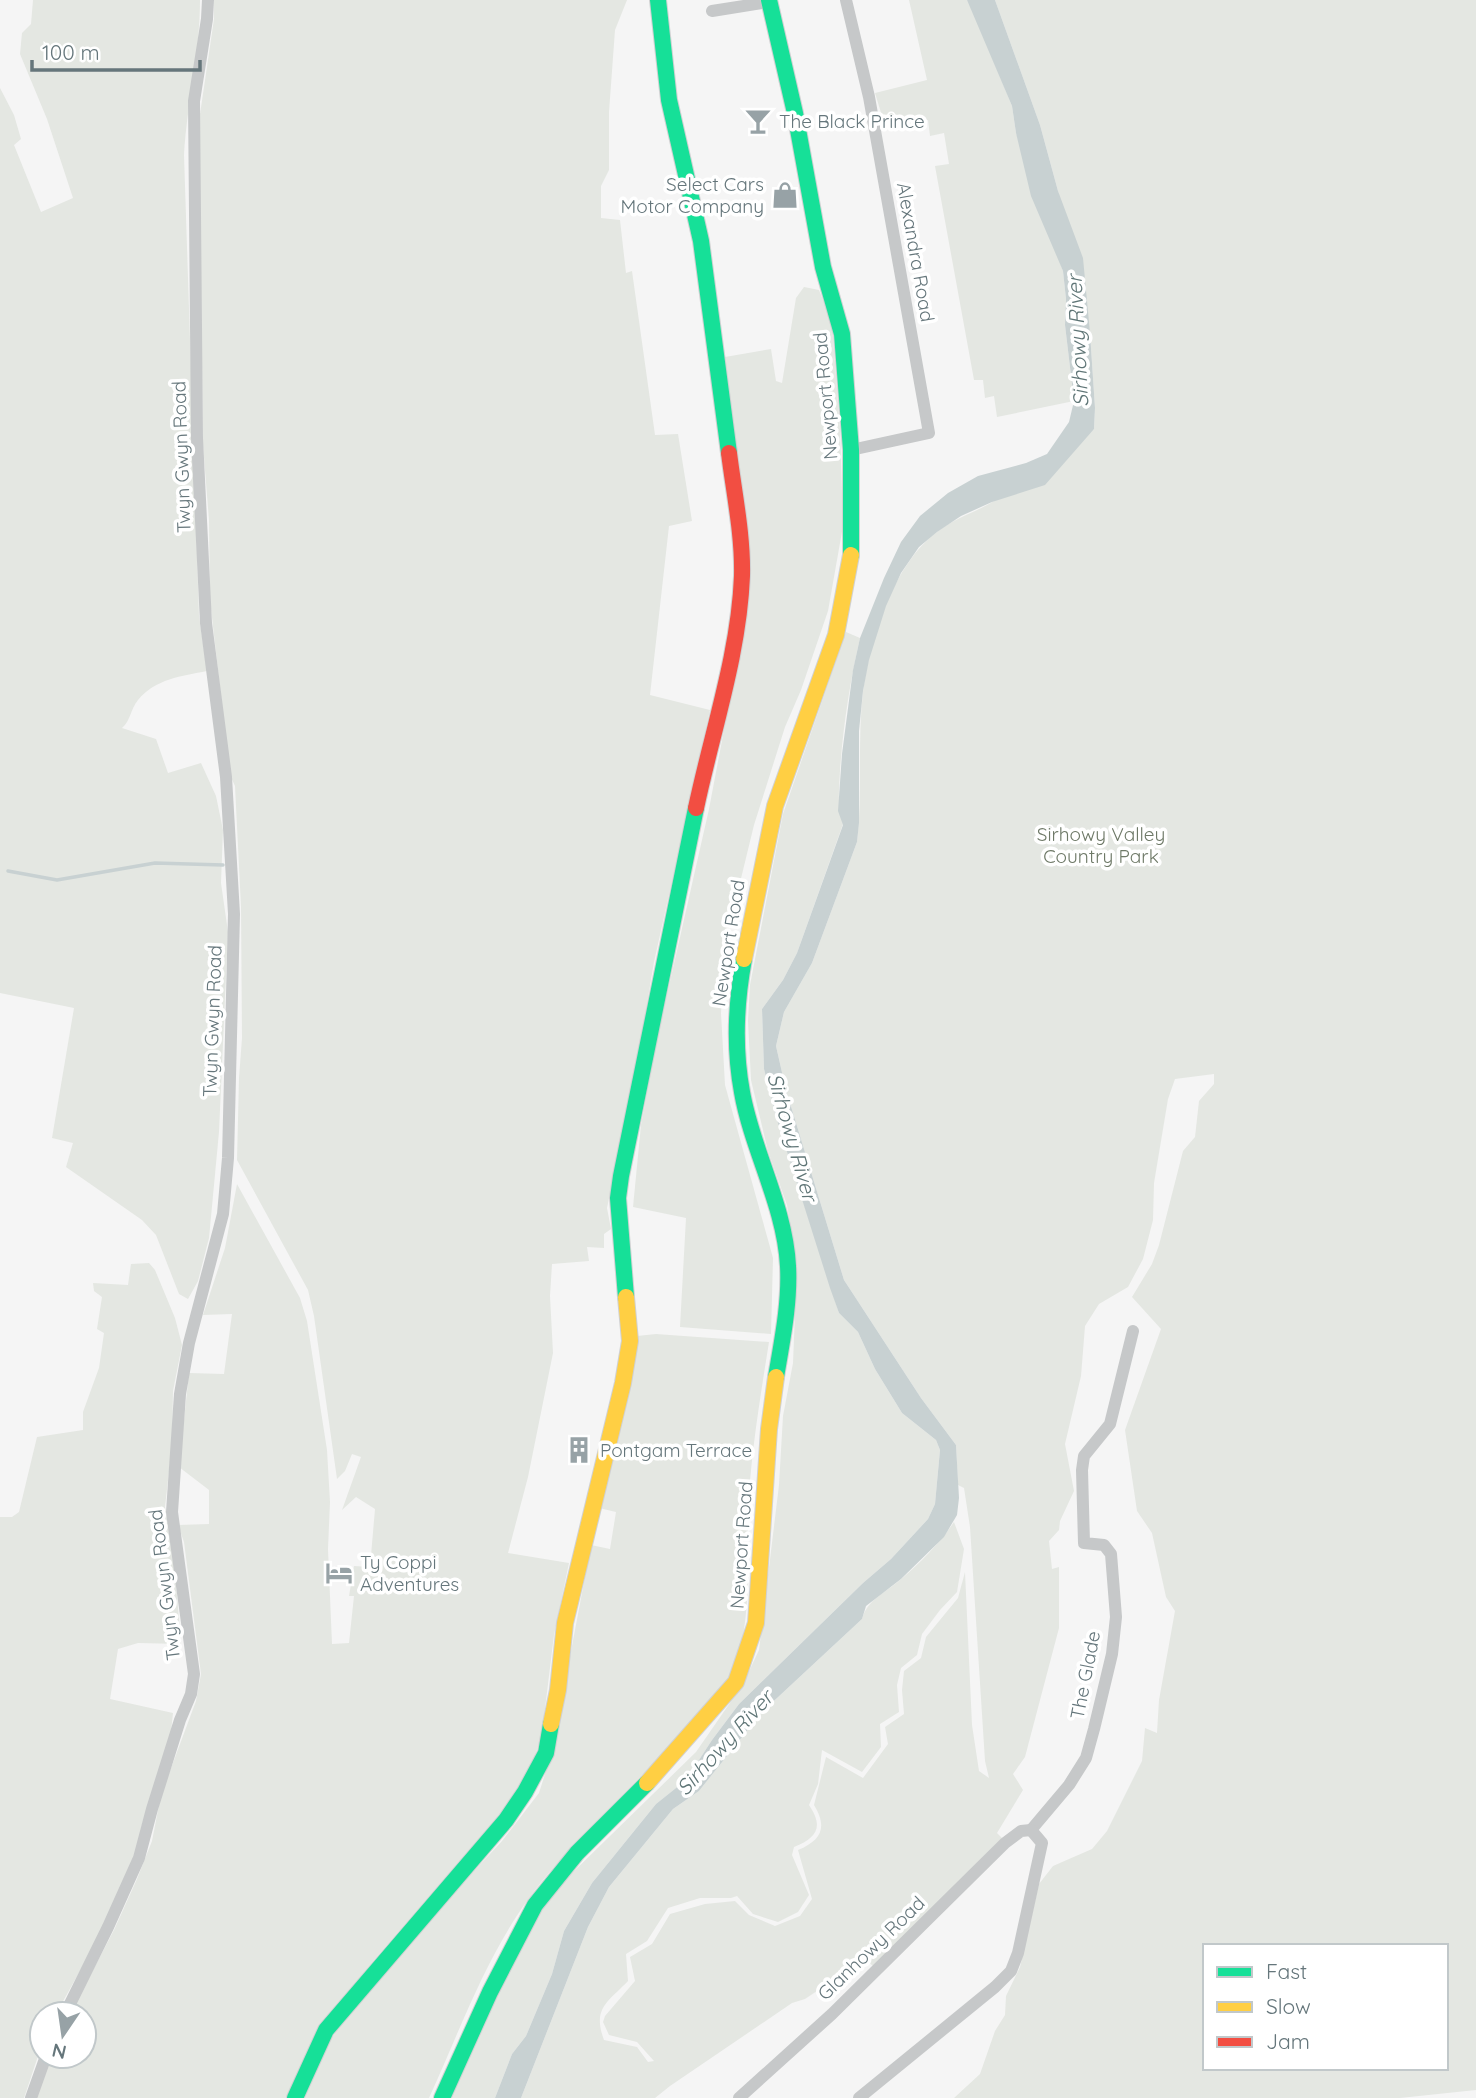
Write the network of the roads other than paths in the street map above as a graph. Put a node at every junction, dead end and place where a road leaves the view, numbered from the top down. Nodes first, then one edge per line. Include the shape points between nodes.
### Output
1 (208, 0) edge
2 (658, 0) edge
3 (846, 0) edge
4 (769, 1) edge
5 (712, 11) dead end
6 (852, 450) junction
7 (1133, 1331) dead end
8 (1031, 1830) junction
9 (72, 2000) edge
10 (41, 2070) edge
11 (31, 2098) edge
12 (295, 2098) edge
13 (442, 2098) edge
14 (739, 2098) edge
15 (859, 2098) edge

1 - 9 street, Twyn Gwyn Road via 194,114 197,438 206,623 226,777 234,914 223,1214 180,1394 172,1512 194,1674 139,1858
2 - 12 main road via 669,100 701,241 743,583 739,621 716,711 621,1176 618,1198 630,1341 623,1383 565,1623 546,1753 506,1820 326,2030
3 - 6 street, Alexandra Road via 869,97 929,433
4 - 5 street
4 - 6 main road, Newport Road via 823,267 842,334
6 - 13 main road, Newport Road via 852,551 846,590 836,635 775,806 743,963 738,1012 742,1093 777,1210 788,1275 769,1429 756,1623 736,1682 659,1772 577,1853 535,1905
7 - 8 street, The Glade via 1110,1424 1084,1456 1082,1471 1084,1543 1104,1545 1111,1554 1116,1617 1112,1654 1086,1758
8 - 14 street, Glanhowy Road via 1021,1831 1005,1843 832,2014
8 - 15 street via 1041,1843 1010,1971
10 - 11 street

